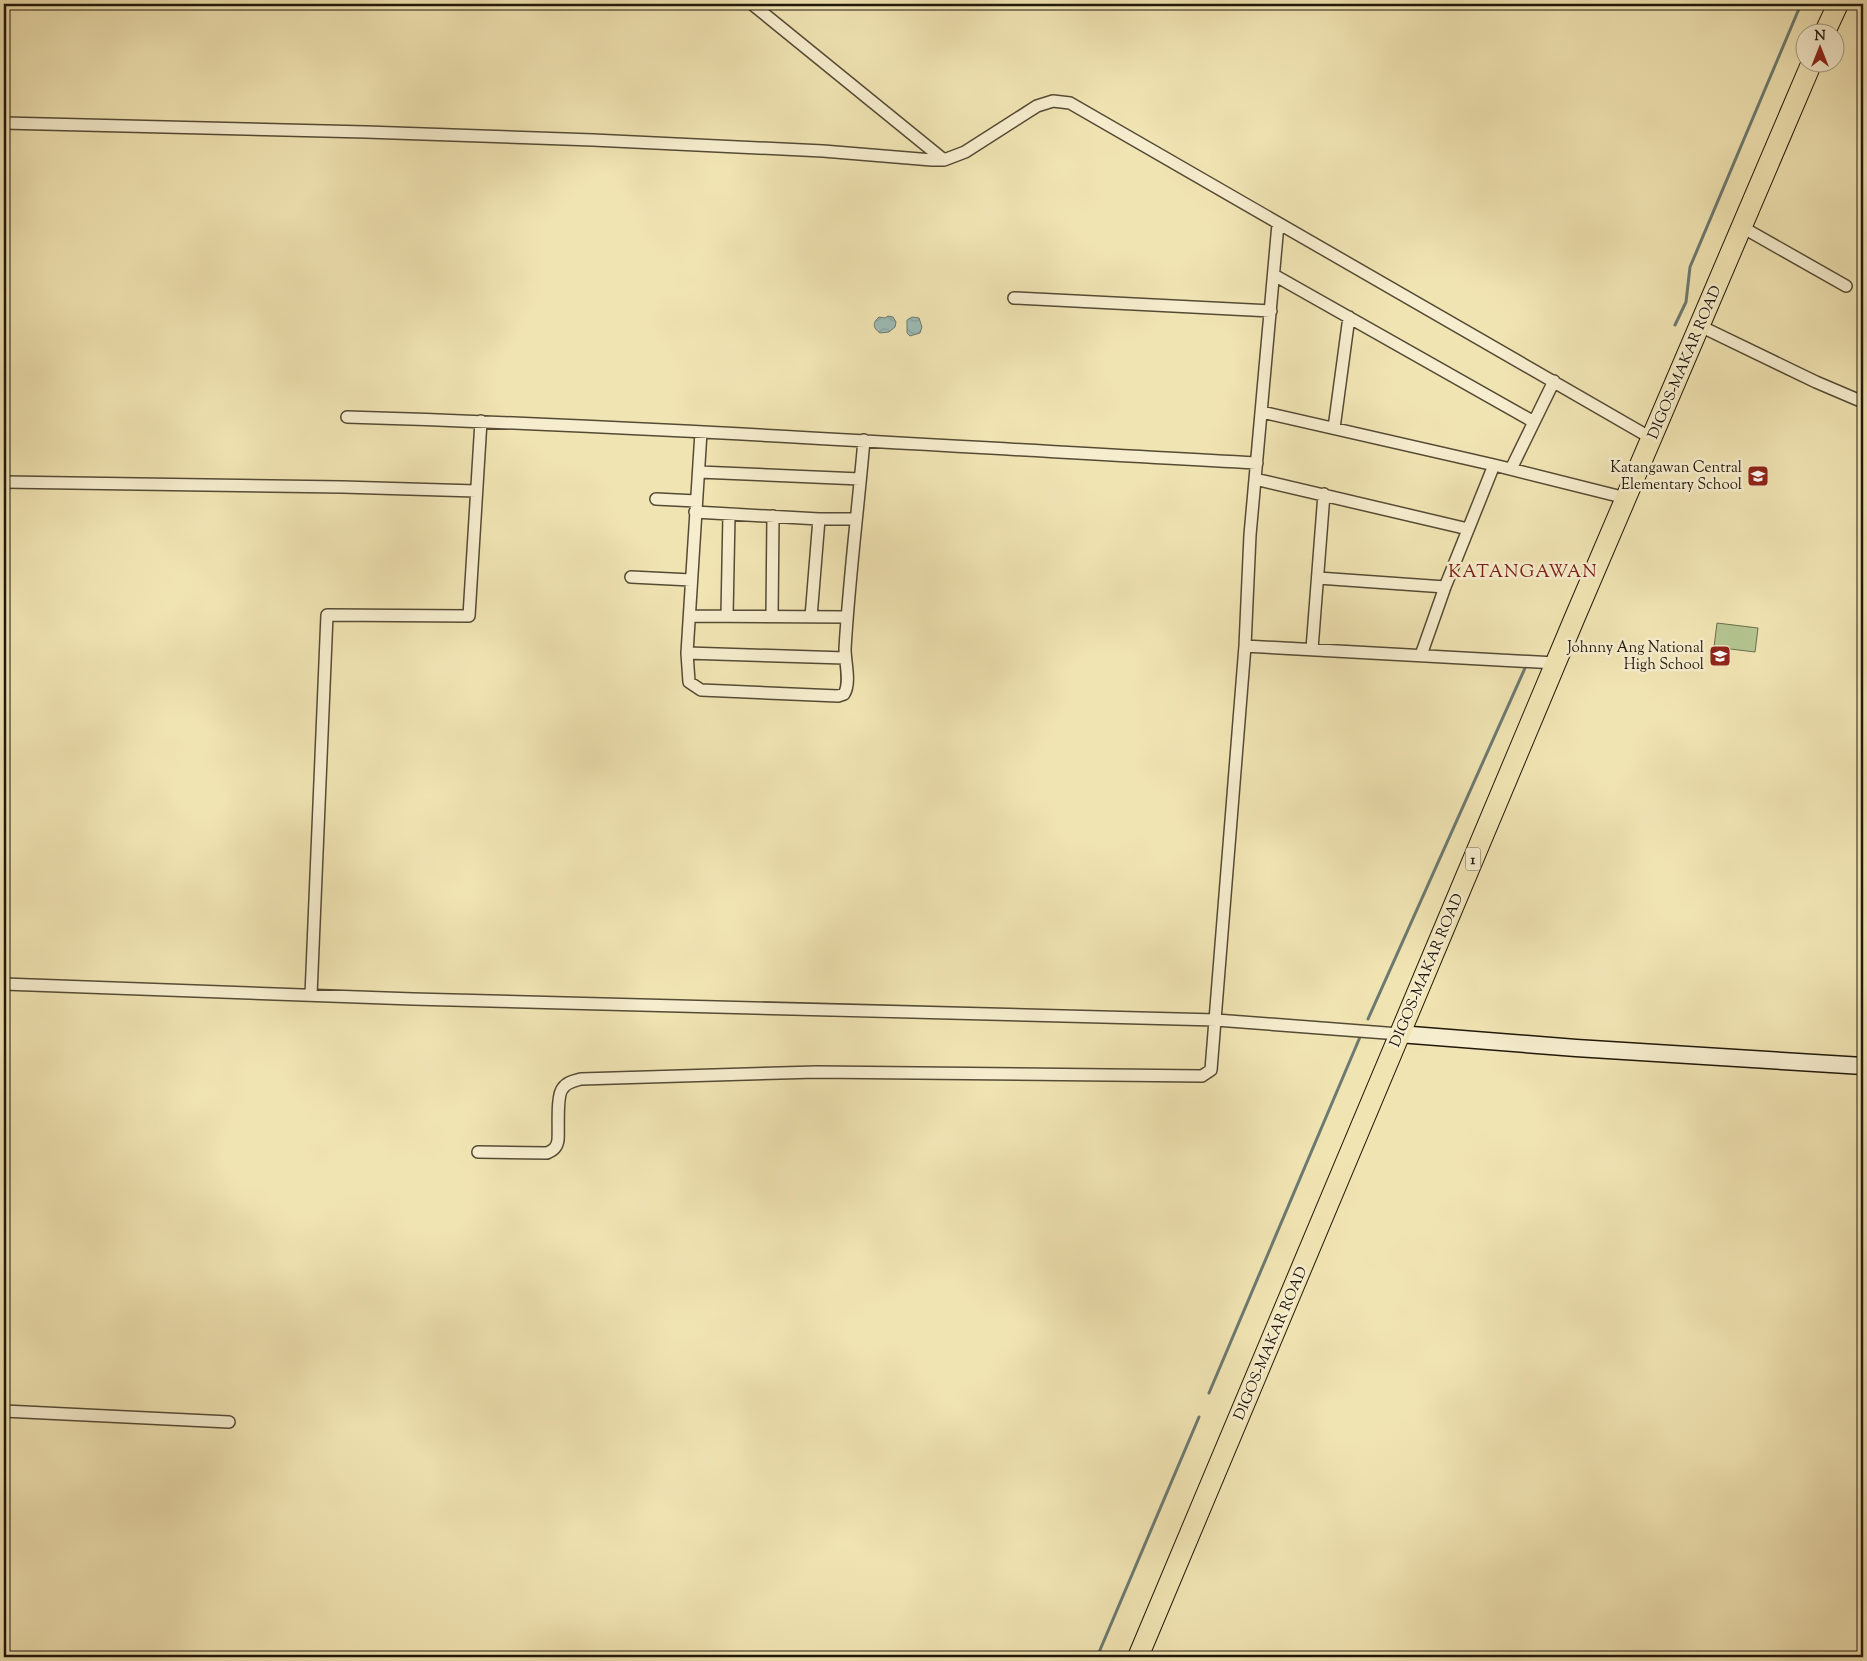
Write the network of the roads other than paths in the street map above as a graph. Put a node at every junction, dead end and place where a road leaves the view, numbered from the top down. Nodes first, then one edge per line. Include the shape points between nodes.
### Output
1 (752, 4) edge
2 (1838, 4) edge
3 (1830, 22) edge
4 (1808, 72) edge
5 (4, 123) edge
6 (944, 160) junction
7 (1278, 224) junction
8 (1742, 226) junction
9 (1274, 275) junction
10 (1846, 286) dead end
11 (1014, 298) dead end
12 (1271, 311) junction
13 (1349, 317) junction
14 (1700, 326) junction
15 (1554, 381) junction
16 (1863, 402) edge
17 (1262, 412) junction
18 (347, 416) dead end
19 (481, 421) junction
20 (1534, 422) junction
21 (1334, 428) junction
22 (702, 432) junction
23 (1652, 438) junction
24 (864, 440) junction
25 (1257, 464) junction
26 (1494, 465) junction
27 (1511, 469) junction
28 (699, 472) junction
29 (860, 478) junction
30 (1255, 479) junction
31 (4, 482) edge
32 (476, 491) junction
33 (1324, 494) junction
34 (1626, 498) junction
35 (656, 499) dead end
36 (696, 507) junction
37 (729, 514) junction
38 (773, 516) junction
39 (819, 519) junction
40 (856, 519) junction
41 (1468, 529) junction
42 (631, 577) dead end
43 (1318, 578) junction
44 (691, 580) junction
45 (1445, 587) junction
46 (690, 616) junction
47 (727, 616) junction
48 (772, 616) junction
49 (811, 617) junction
50 (847, 617) junction
51 (1246, 646) junction
52 (1312, 649) junction
53 (687, 653) junction
54 (1421, 654) junction
55 (845, 658) junction
56 (1555, 663) junction
57 (4, 984) edge
58 (310, 995) junction
59 (1216, 1020) junction
60 (1399, 1034) junction
61 (1863, 1066) edge
62 (478, 1152) dead end
63 (4, 1410) edge
64 (229, 1422) dead end
65 (1138, 1657) edge

1 - 6 street
2 - 3 highway
4 - 8 highway, DIGOS-MAKAR ROAD / 1
5 - 6 street via 593,140
6 - 7 street via 965,152 1037,106 1053,101 1070,103
7 - 9 street
7 - 15 street
8 - 10 street
8 - 14 highway, DIGOS-MAKAR ROAD / 1
9 - 12 street
9 - 13 street
11 - 12 street
12 - 17 street
13 - 20 street
13 - 21 street
14 - 16 street
14 - 23 highway, DIGOS-MAKAR ROAD / 1
15 - 20 street
15 - 23 street
17 - 21 street
17 - 25 street
18 - 19 street
19 - 22 street
19 - 32 street
20 - 27 street
21 - 26 street
22 - 24 street
22 - 28 street
23 - 34 highway, DIGOS-MAKAR ROAD / 1
24 - 25 street
24 - 29 street
25 - 30 street
26 - 27 street
26 - 41 street
27 - 34 street
28 - 29 street
28 - 36 street
29 - 40 street
30 - 33 street
30 - 51 street
31 - 32 street
32 - 58 street via 469,616 327,615
33 - 41 street
33 - 43 street
34 - 56 highway, DIGOS-MAKAR ROAD / 1
35 - 36 street
36 - 37 street
36 - 44 street
37 - 38 street
37 - 47 street
38 - 39 street
38 - 48 street
39 - 40 street
39 - 49 street
40 - 50 street
41 - 45 street
42 - 44 street
43 - 45 street
43 - 52 street
44 - 46 street
45 - 54 street
46 - 47 street
46 - 53 street
47 - 48 street
48 - 49 street
49 - 50 street
50 - 55 street
51 - 52 street
51 - 59 street
52 - 54 street
53 - 55 street
53 - 55 street via 689,682 700,690 838,696 846,691
54 - 56 street
56 - 60 highway, DIGOS-MAKAR ROAD / 1
57 - 58 street
58 - 59 street
59 - 60 street
59 - 62 street via 1211,1070 1202,1076 816,1072 581,1079 562,1088 558,1140 553,1150
60 - 61 street
60 - 65 highway, DIGOS-MAKAR ROAD / 1
63 - 64 street

